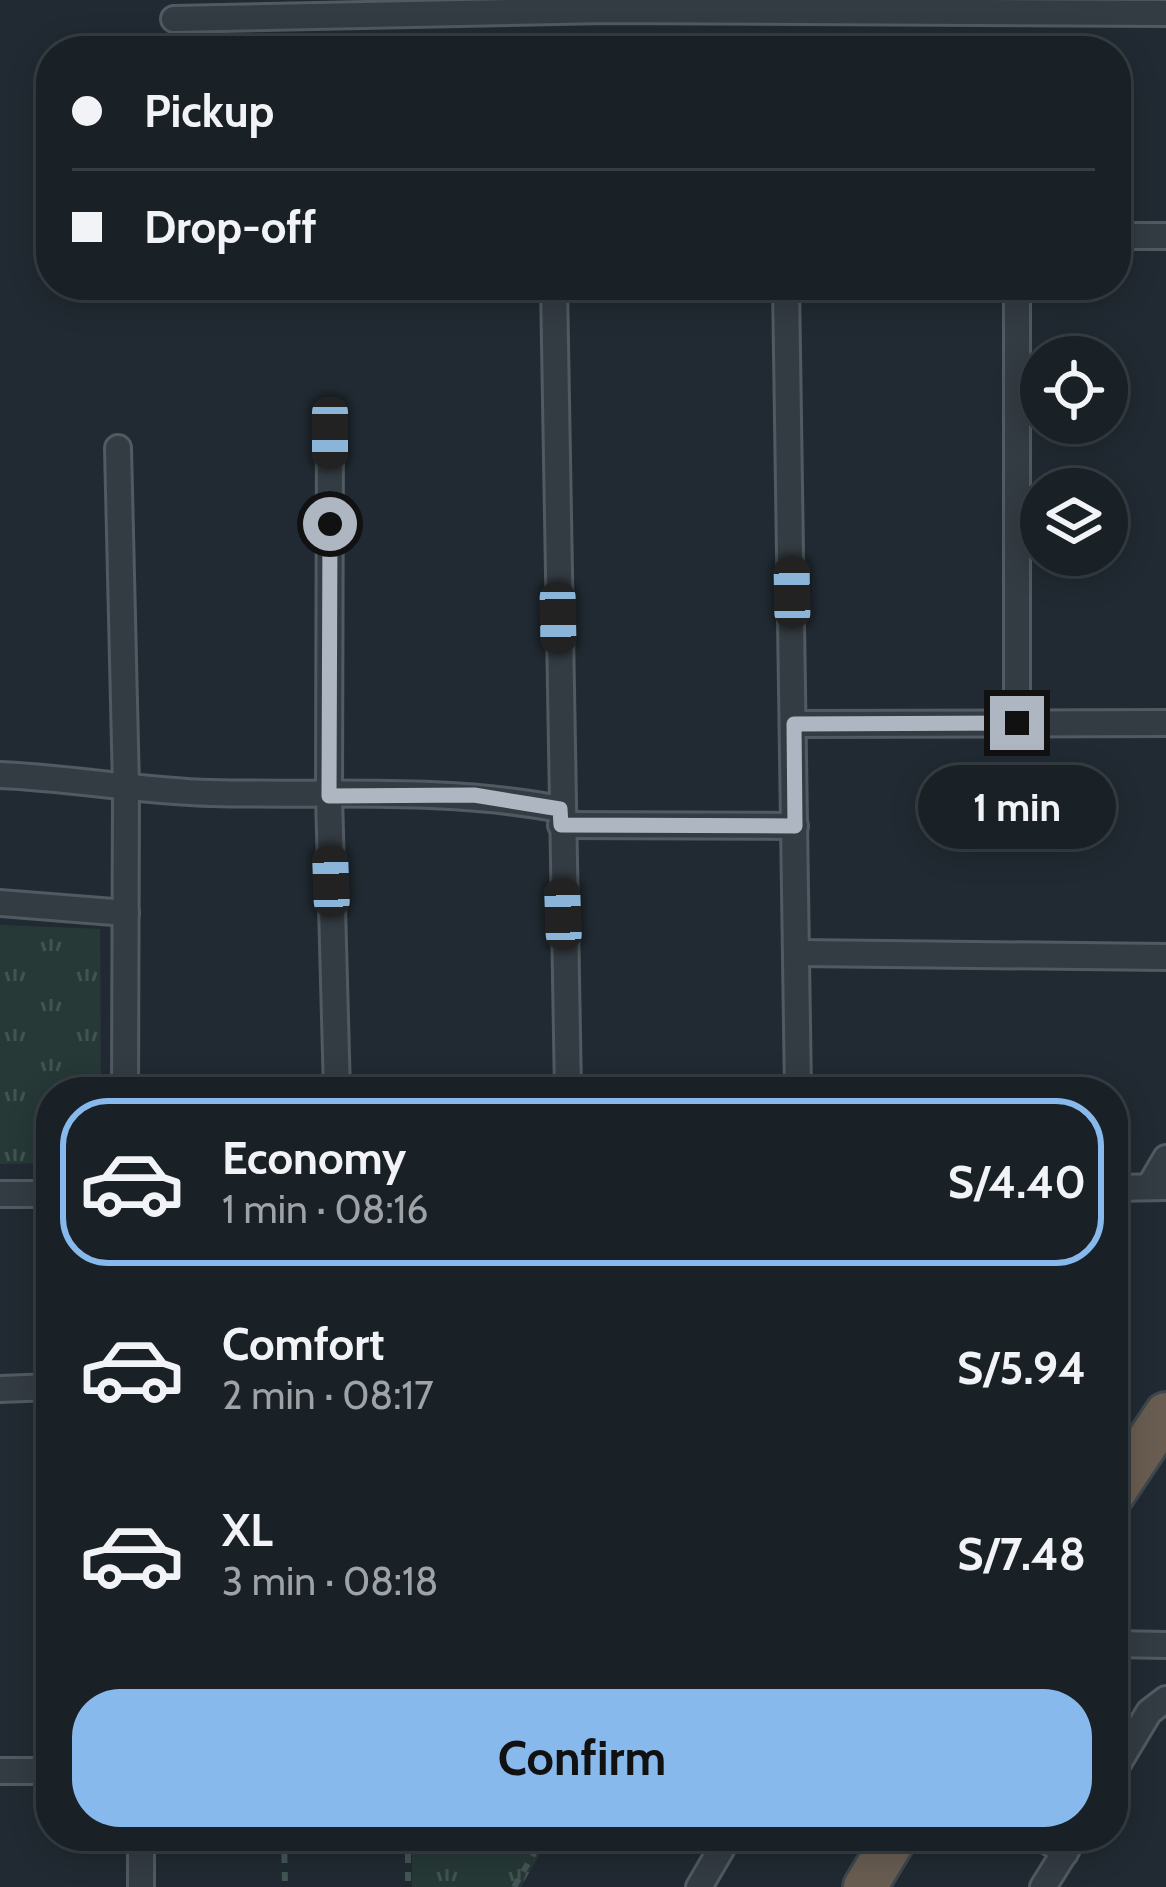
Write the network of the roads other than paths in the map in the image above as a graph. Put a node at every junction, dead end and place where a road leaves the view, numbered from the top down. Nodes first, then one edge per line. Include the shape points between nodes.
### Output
1 (1166, 13) edge
2 (174, 19) dead end
3 (1131, 236) edge
4 (1166, 236) edge
5 (554, 300) edge
6 (786, 300) edge
7 (1017, 300) edge
8 (330, 433) dead end
9 (118, 448) dead end
10 (1166, 722) edge
11 (1017, 723) junction
12 (794, 724) junction
13 (0, 776) edge
14 (126, 787) junction
15 (329, 796) junction
16 (561, 817) junction
17 (795, 826) junction
18 (0, 903) edge
19 (126, 913) junction
20 (799, 953) junction
21 (1166, 957) edge
22 (125, 1077) edge
23 (337, 1077) edge
24 (568, 1077) edge
25 (798, 1077) edge
26 (1166, 1158) edge
27 (1158, 1187) edge
28 (1128, 1188) edge
29 (36, 1194) edge
30 (0, 1195) edge
31 (36, 1388) edge
32 (0, 1389) edge
33 (1166, 1414) edge
34 (1128, 1471) edge
35 (1128, 1644) edge
36 (1166, 1645) edge
37 (1166, 1699) edge
38 (1128, 1748) edge
39 (0, 1772) edge
40 (36, 1772) edge
41 (141, 1851) edge
42 (720, 1851) edge
43 (887, 1851) edge
44 (1066, 1851) edge
45 (141, 1887) edge
46 (699, 1887) edge
47 (865, 1887) edge
48 (1043, 1887) edge

1 - 2 street via 606,10
3 - 4 street
5 - 16 street
6 - 12 street
7 - 11 street
8 - 15 street
9 - 14 street
10 - 11 street
11 - 12 street
12 - 17 street
13 - 14 street
14 - 15 street
14 - 19 street
15 - 16 street via 474,795
15 - 23 street
16 - 17 street
16 - 24 street
17 - 20 street
18 - 19 street
19 - 22 street
20 - 21 street
20 - 25 street
26 - 27 street
27 - 28 street
29 - 30 street
31 - 32 street
33 - 34 highway
35 - 36 street
37 - 38 street
39 - 40 street
41 - 45 street
42 - 46 street
43 - 47 highway
44 - 48 street

